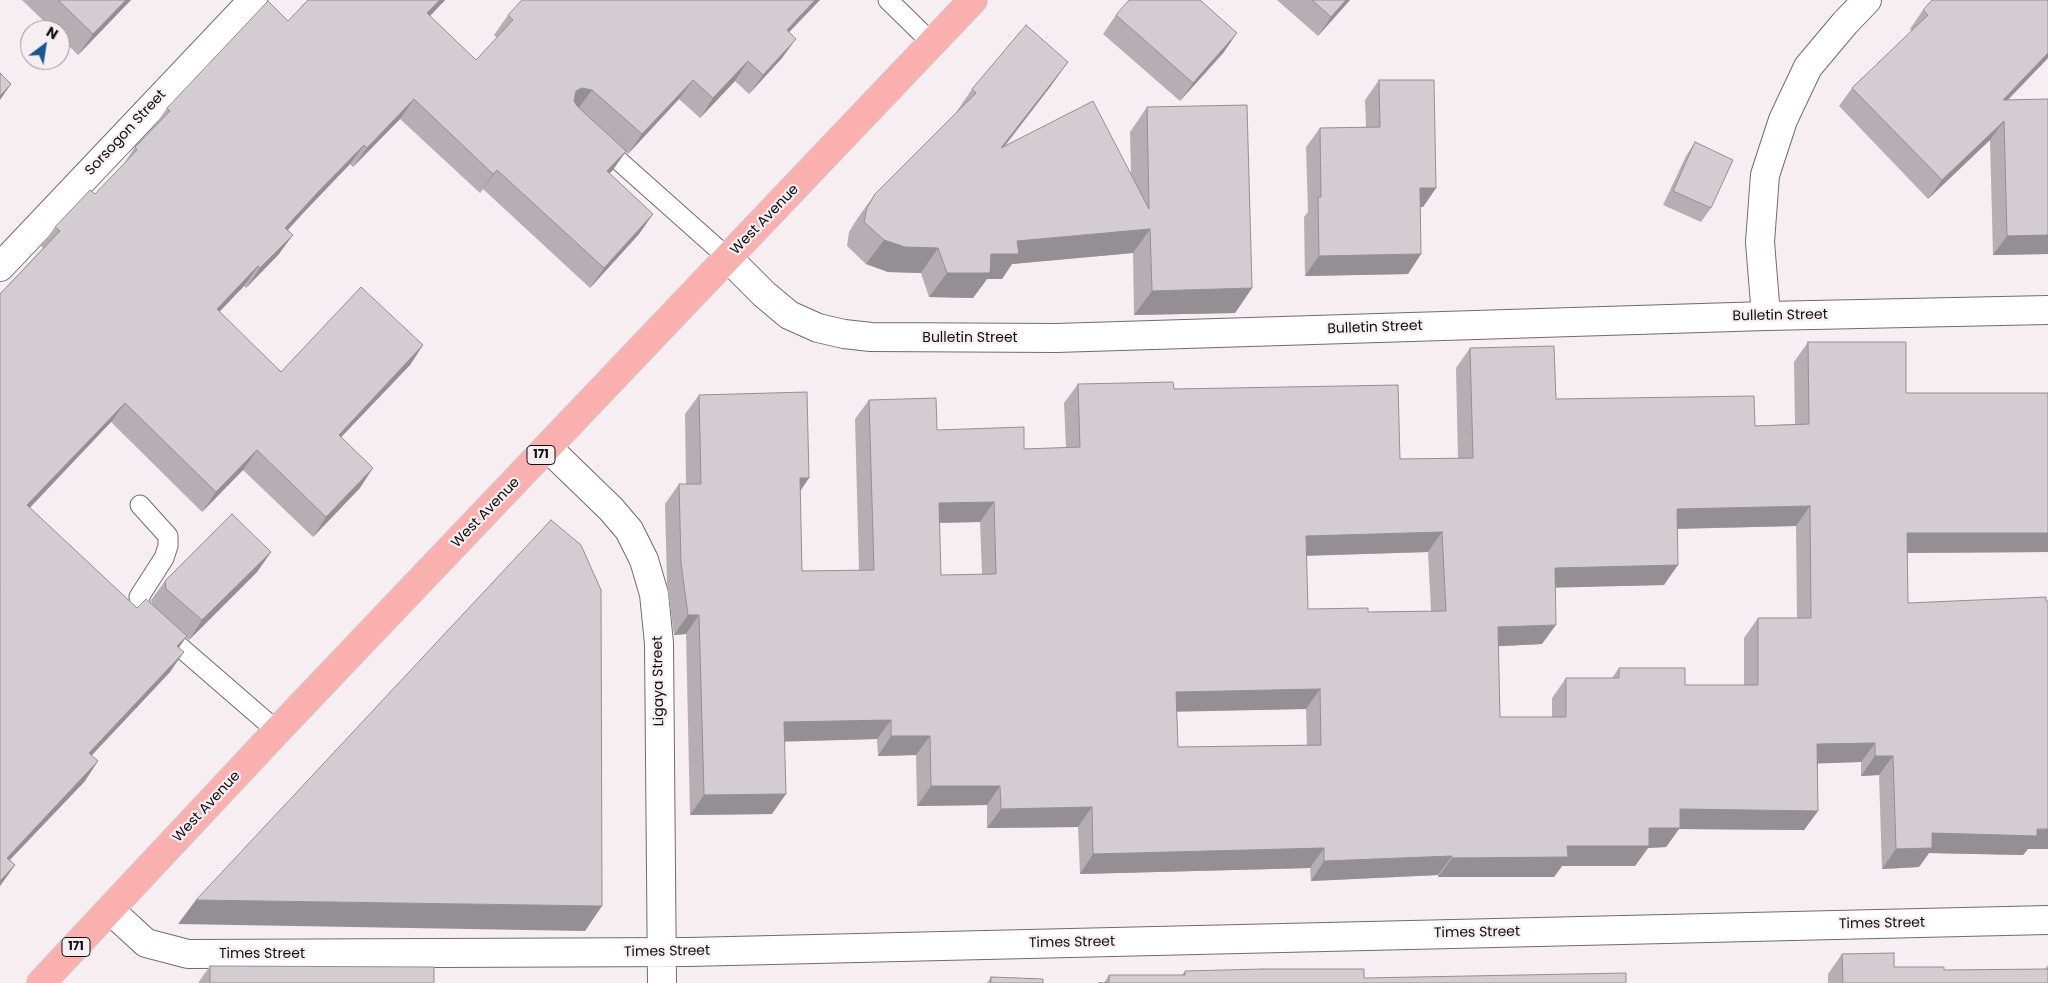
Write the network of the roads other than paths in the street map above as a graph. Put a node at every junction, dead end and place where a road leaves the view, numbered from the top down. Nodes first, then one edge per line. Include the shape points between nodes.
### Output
1 (253, 0) edge
2 (888, 0) edge
3 (972, 0) edge
4 (1867, 0) edge
5 (932, 43) junction
6 (585, 131) edge
7 (728, 258) junction
8 (0, 267) edge
9 (2048, 310) edge
10 (1766, 316) junction
11 (548, 448) junction
12 (140, 505) dead end
13 (277, 731) junction
14 (110, 910) junction
15 (2048, 920) edge
16 (662, 953) junction
17 (41, 983) edge
18 (662, 983) edge

1 - 8 street, Sorsogon Street
2 - 5 lane
3 - 5 main road, West Avenue / 171
4 - 10 street via 1808,67 1783,120 1765,175 1760,242
5 - 7 main road, West Avenue / 171
6 - 7 lane
7 - 10 street, Bulletin Street via 789,315 818,328 871,337 1056,338
7 - 11 main road, West Avenue / 171
9 - 10 street, Bulletin Street
11 - 13 main road, West Avenue / 171
11 - 16 street, Ligaya Street via 629,530 644,560 654,594 659,643
12 - 13 lane via 168,536 164,558 139,597 142,614
13 - 14 main road, West Avenue / 171
14 - 16 street, Times Street via 146,943 188,954
14 - 17 main road, West Avenue / 171
15 - 16 street, Times Street
16 - 18 street, Ligaya Street

